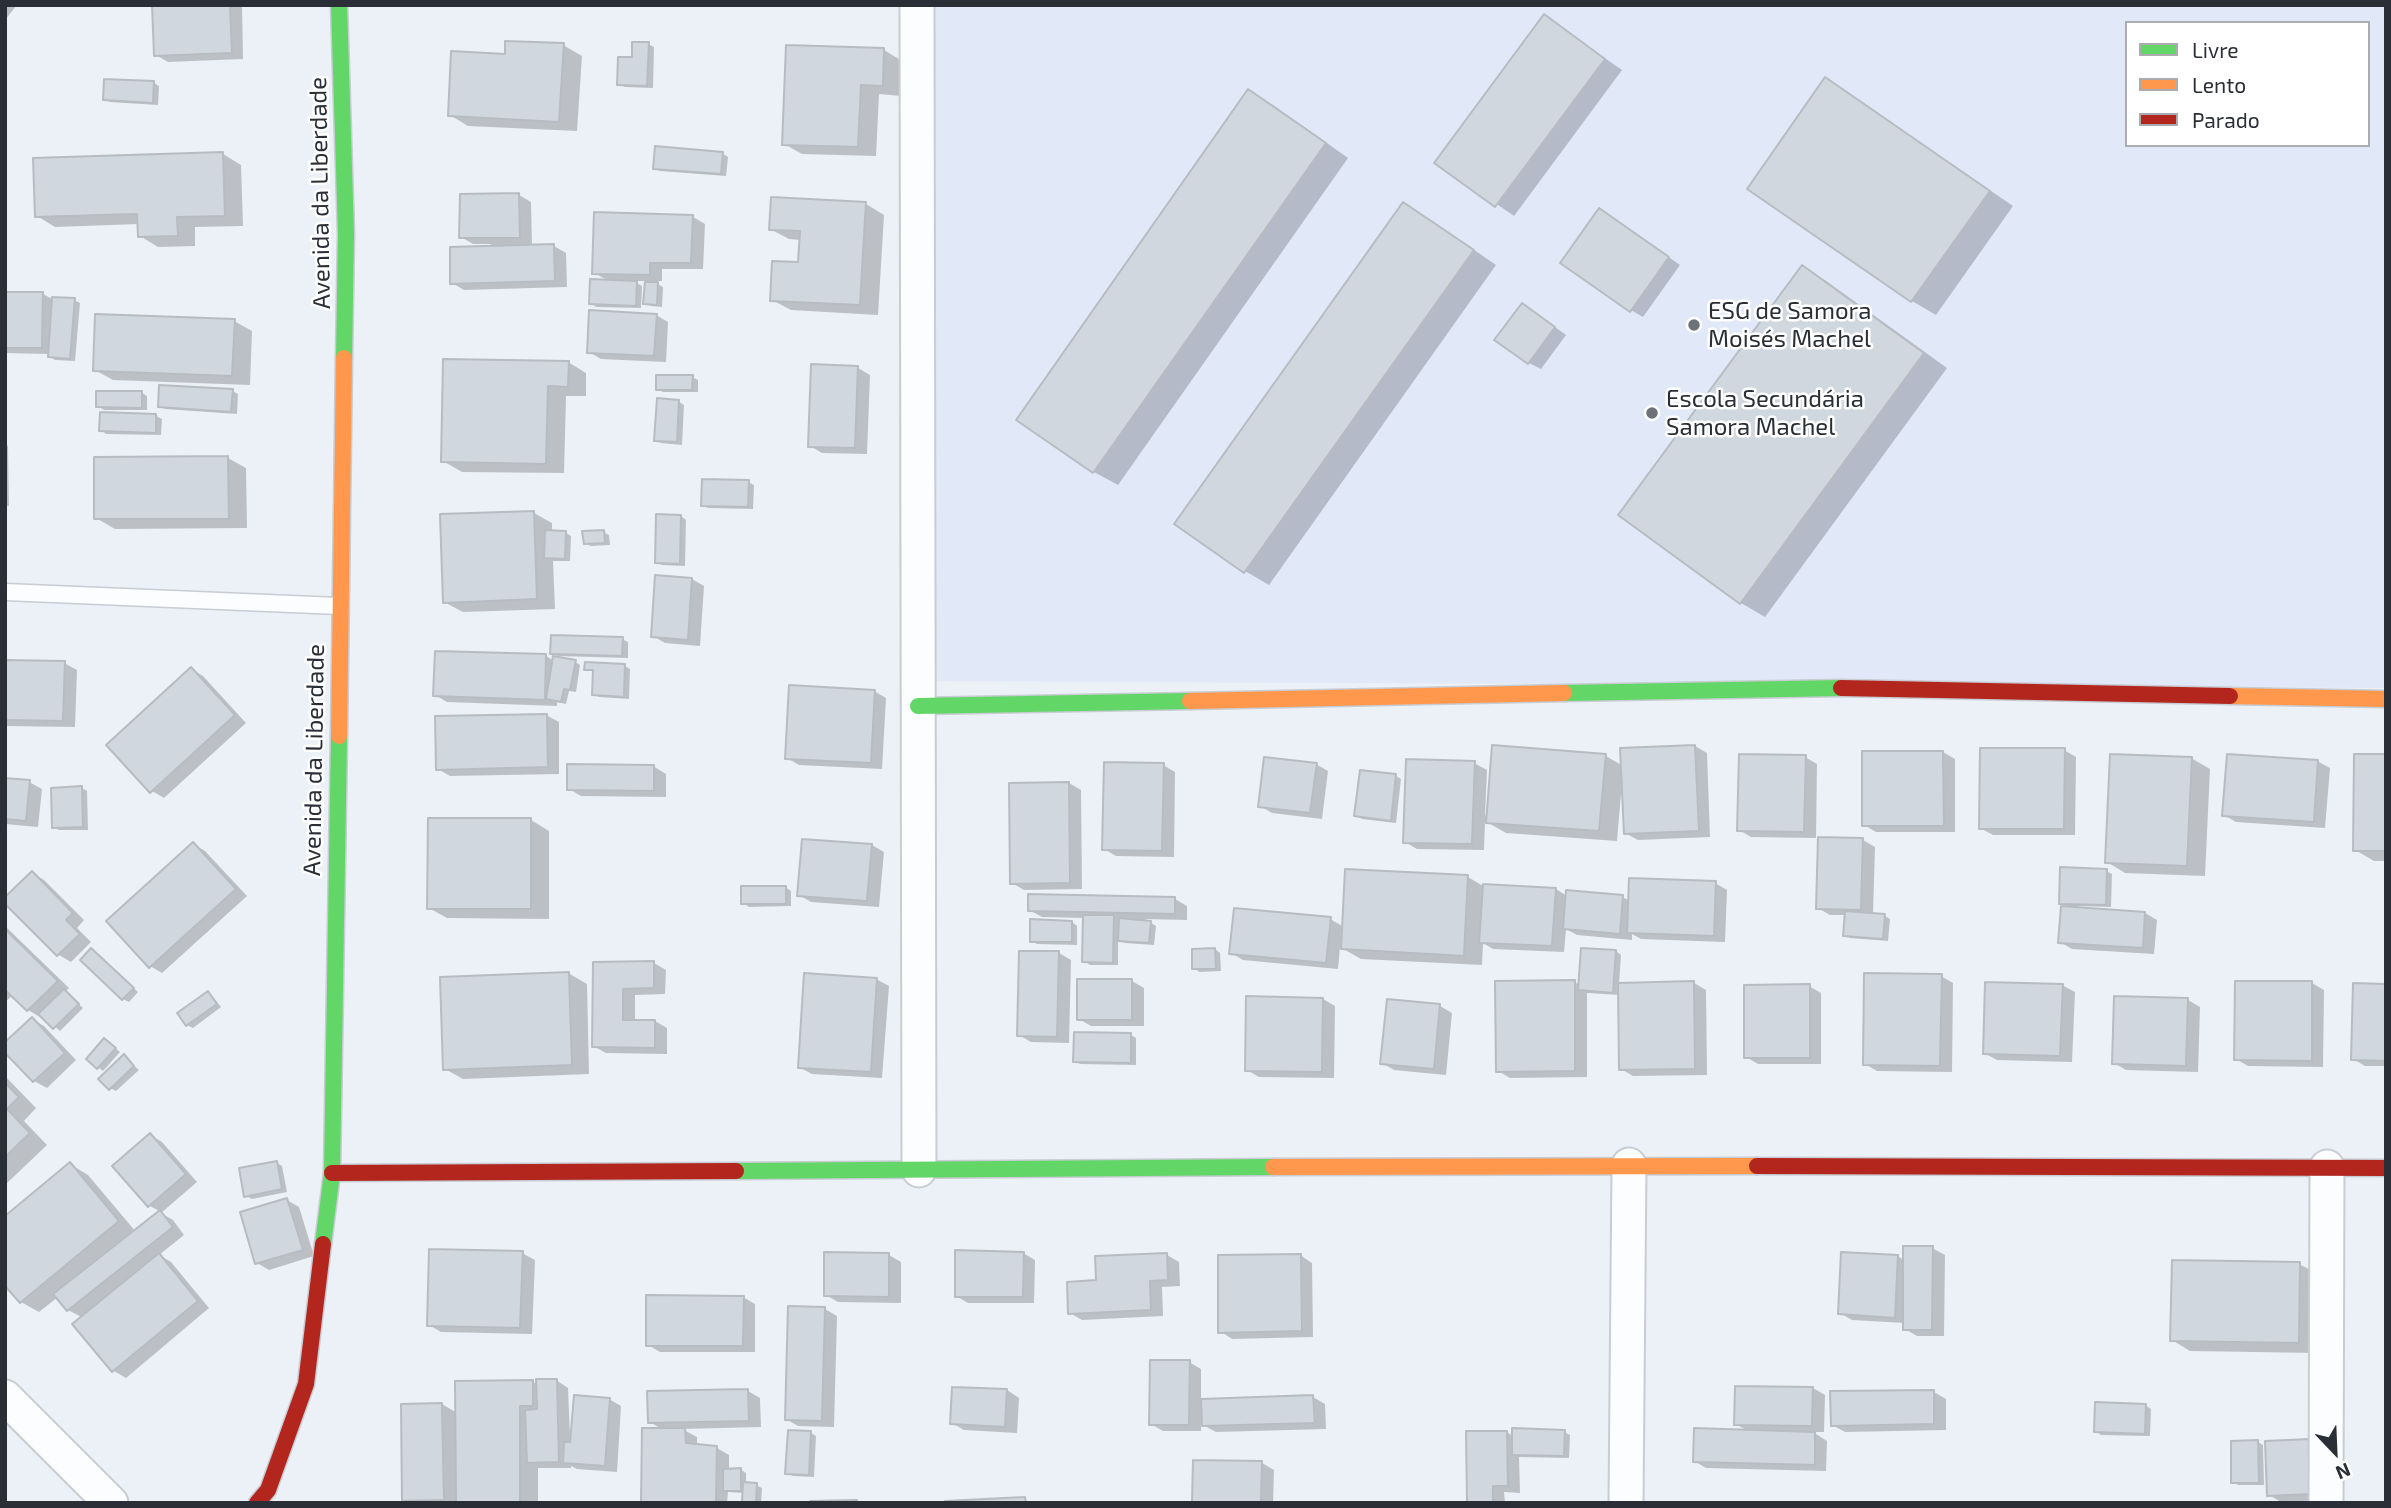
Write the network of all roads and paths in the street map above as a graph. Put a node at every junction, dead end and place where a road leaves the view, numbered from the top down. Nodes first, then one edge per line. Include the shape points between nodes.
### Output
1 (339, 5) edge
2 (917, 5) edge
3 (5, 593) edge
4 (339, 606) junction
5 (2386, 699) edge
6 (918, 706) junction
7 (1629, 1165) junction
8 (2327, 1167) junction
9 (2386, 1168) edge
10 (919, 1170) junction
11 (332, 1173) junction
12 (5, 1397) edge
13 (270, 1499) edge
14 (111, 1503) edge
15 (1626, 1503) edge
16 (2326, 1503) edge

1 - 4 street, Avenida da Liberdade via 346,234
2 - 6 street
3 - 4 lane
4 - 11 street, Avenida da Liberdade
5 - 6 street via 1822,688
6 - 10 street
7 - 8 street
7 - 10 street
7 - 15 street
8 - 9 street
8 - 16 street
10 - 11 street
11 - 13 street, Avenida da Liberdade via 306,1384
12 - 14 street

